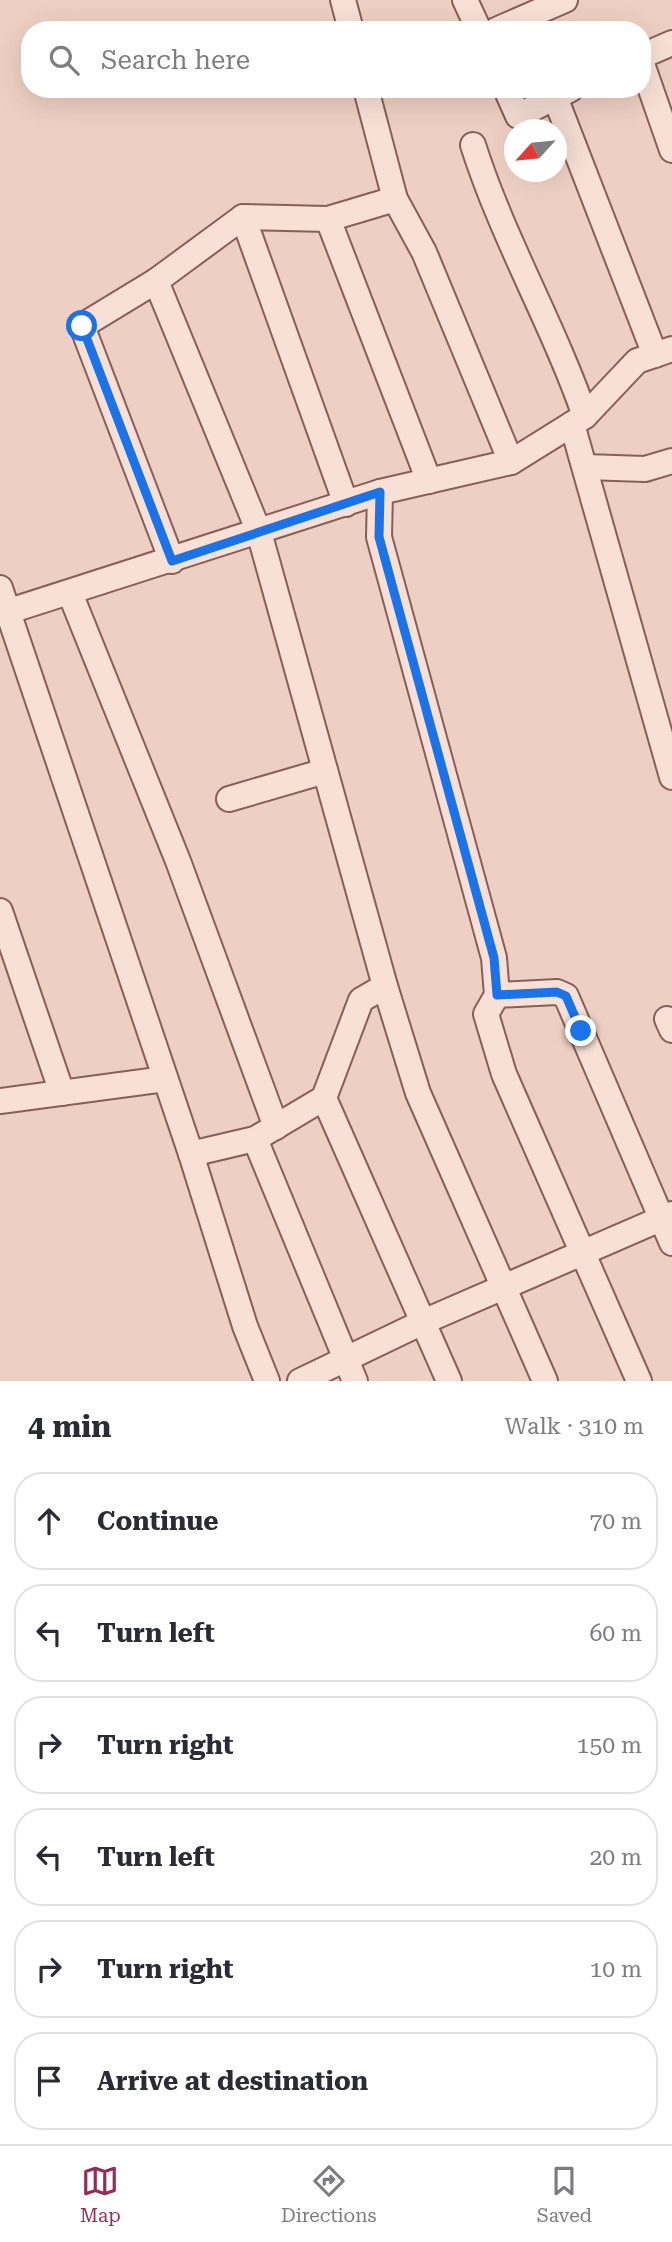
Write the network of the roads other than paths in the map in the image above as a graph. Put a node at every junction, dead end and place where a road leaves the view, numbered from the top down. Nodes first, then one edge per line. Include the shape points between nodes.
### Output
1 (343, 0) edge
2 (466, 0) edge
3 (565, 0) edge
4 (349, 21) edge
5 (475, 21) edge
6 (517, 21) edge
7 (672, 43) edge
8 (651, 53) edge
9 (651, 90) edge
10 (368, 98) edge
11 (510, 98) edge
12 (553, 98) edge
13 (565, 98) edge
14 (473, 145) dead end
15 (672, 150) edge
16 (395, 199) junction
17 (243, 217) junction
18 (328, 219) junction
19 (156, 281) junction
20 (664, 352) edge
21 (579, 420) junction
22 (672, 461) edge
23 (511, 462) junction
24 (584, 467) junction
25 (429, 481) junction
26 (380, 492) junction
27 (346, 504) junction
28 (259, 532) junction
29 (172, 561) junction
30 (0, 588) edge
31 (70, 593) junction
32 (4, 613) edge
33 (325, 772) junction
34 (672, 777) edge
35 (229, 799) dead end
36 (0, 911) edge
37 (385, 986) junction
38 (497, 995) junction
39 (165, 1079) junction
40 (62, 1093) junction
41 (324, 1098) junction
42 (0, 1101) edge
43 (265, 1133) junction
44 (191, 1154) junction
45 (667, 1216) edge
46 (672, 1243) edge
47 (580, 1254) junction
48 (504, 1288) junction
49 (423, 1322) junction
50 (351, 1370) edge
51 (267, 1381) edge
52 (300, 1381) edge
53 (449, 1381) edge
54 (545, 1381) edge
55 (639, 1381) edge

1 - 4 street
2 - 5 street
3 - 6 street
7 - 8 street
9 - 15 street
10 - 16 street
11 - 12 street via 518,116
13 - 20 street
14 - 21 street via 497,214 571,374
16 - 18 street
16 - 23 street via 424,252
17 - 18 street
17 - 19 street
17 - 27 street
18 - 25 street
19 - 28 street
19 - 29 street via 82,326
20 - 21 street via 637,361
21 - 23 street
21 - 24 street
22 - 24 street via 645,469
23 - 25 street
24 - 34 street
25 - 26 street
26 - 27 street
26 - 38 street via 379,537 494,958
27 - 28 street
28 - 29 street
28 - 33 street
29 - 31 street
30 - 32 street
31 - 32 street
31 - 43 street via 178,861
32 - 39 street
33 - 35 street
33 - 37 street
36 - 40 street
37 - 41 street via 361,1000
37 - 48 street via 418,1093
38 - 45 street via 557,992 566,996
38 - 47 street via 486,1014 504,1074
39 - 40 street
39 - 44 street
40 - 42 street
41 - 43 street
41 - 49 street
43 - 44 street
43 - 50 street
44 - 51 street
45 - 46 street
45 - 47 street
47 - 48 street
47 - 55 street
48 - 49 street
48 - 54 street
49 - 50 street
49 - 53 street
50 - 52 street

